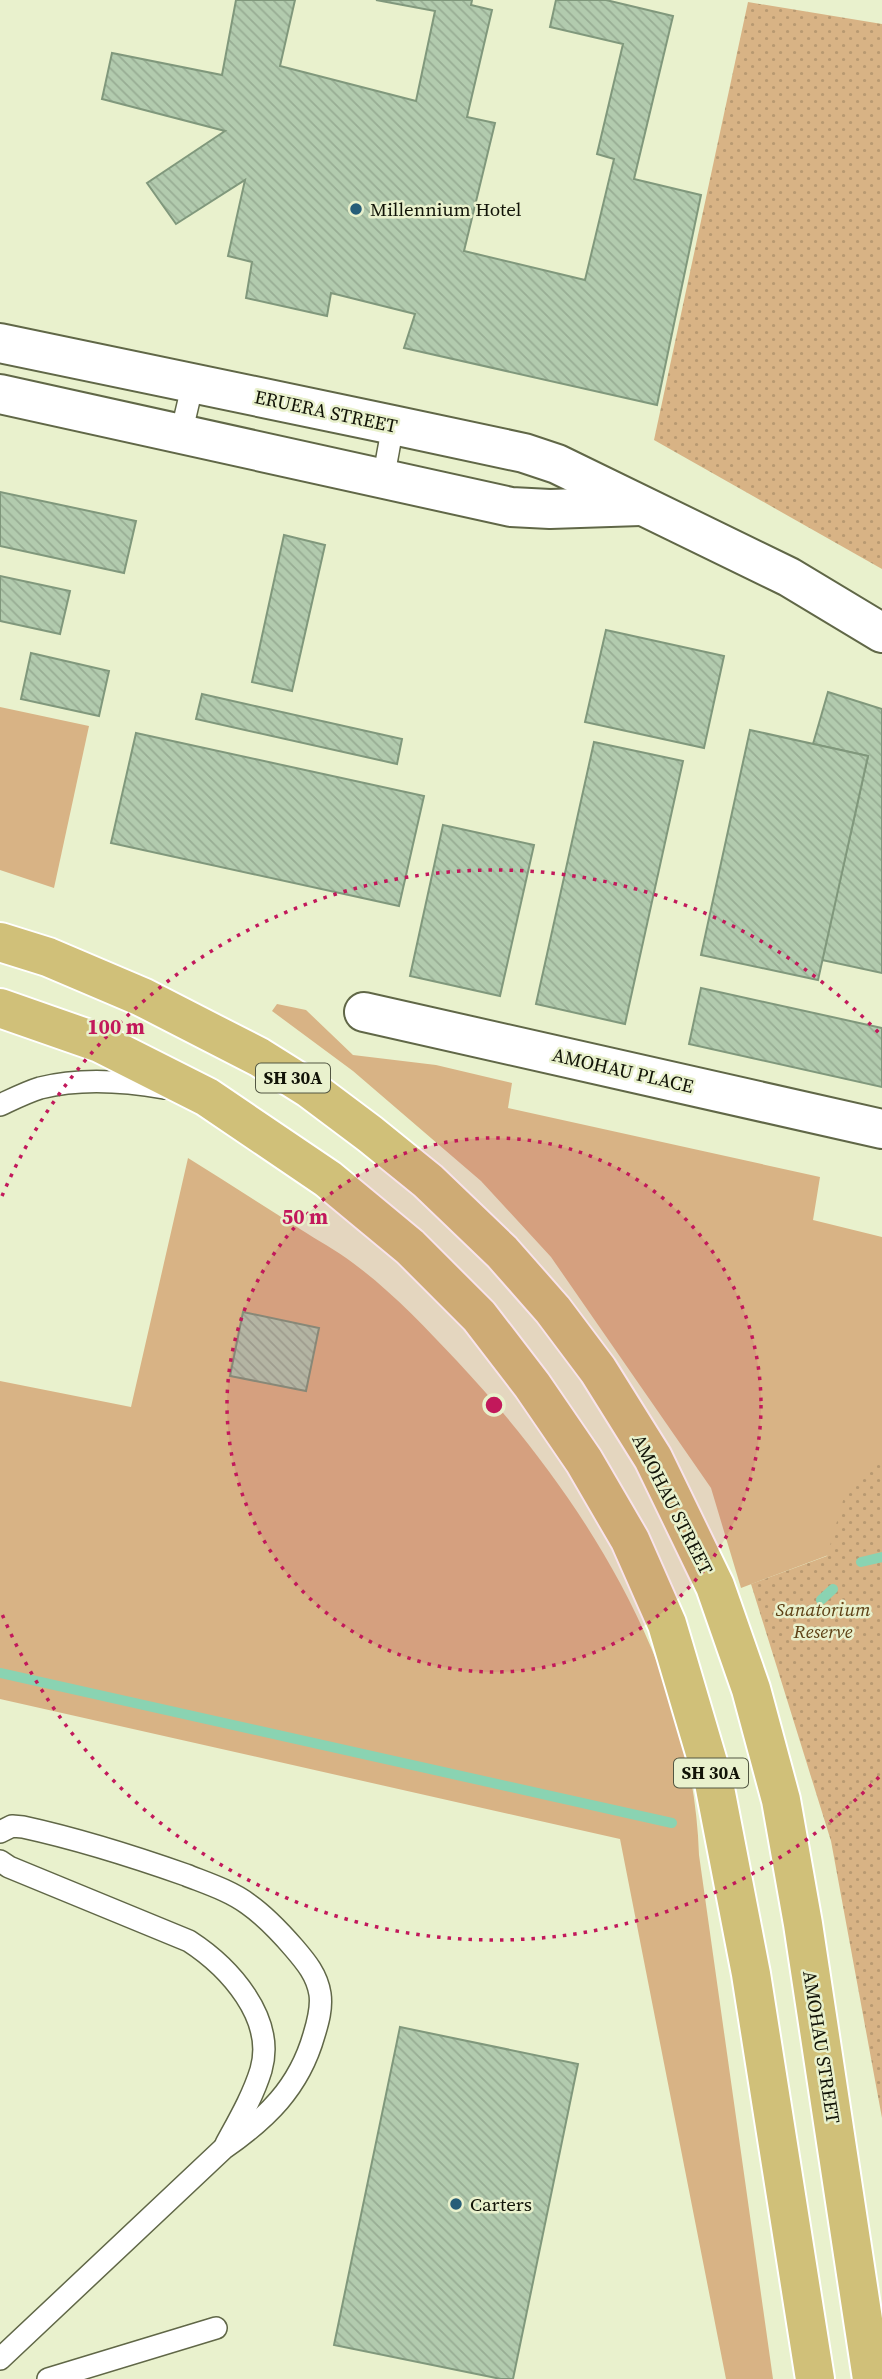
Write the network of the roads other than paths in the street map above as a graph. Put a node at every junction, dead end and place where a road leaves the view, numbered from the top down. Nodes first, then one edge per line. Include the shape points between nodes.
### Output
1 (0, 343) edge
2 (193, 383) junction
3 (0, 394) edge
4 (393, 425) junction
5 (181, 434) junction
6 (383, 480) junction
7 (642, 506) junction
8 (882, 634) edge
9 (0, 918) edge
10 (0, 942) edge
11 (48, 957) junction
12 (0, 1008) edge
13 (364, 1012) dead end
14 (208, 1097) junction
15 (0, 1105) edge
16 (882, 1129) edge
17 (0, 1832) edge
18 (0, 1861) edge
19 (223, 2149) junction
20 (216, 2328) dead end
21 (0, 2359) edge
22 (48, 2379) edge
23 (815, 2379) edge
24 (872, 2379) edge

1 - 2 street, ERUERA STREET
2 - 4 street, ERUERA STREET
2 - 5 lane
3 - 5 street, ERUERA STREET
4 - 6 lane
4 - 7 street, ERUERA STREET via 524,453 598,482
5 - 6 street, ERUERA STREET
6 - 7 street, ERUERA STREET via 511,506
7 - 8 street, ERUERA STREET via 789,577
9 - 11 main road
10 - 11 main road, AMOHAU STREET / SH 30A
11 - 24 main road, AMOHAU STREET / SH 30A via 142,997 259,1057 310,1089 428,1181 502,1252 553,1310 653,1458 715,1586 751,1689 781,1800
12 - 14 main road, SH 30A via 100,1043
13 - 16 street, AMOHAU PLACE
14 - 15 lane via 142,1084 78,1083 40,1088
14 - 23 main road, SH 30A via 328,1179 410,1247 479,1316 576,1450 630,1540 667,1624 714,1783 751,1974
17 - 19 lane via 12,1826 45,1832 213,1886 247,1903 311,1967 321,2007 310,2051 271,2110
18 - 19 lane via 189,1941 233,1980 260,2025 264,2052 250,2097
19 - 21 lane
20 - 22 lane

